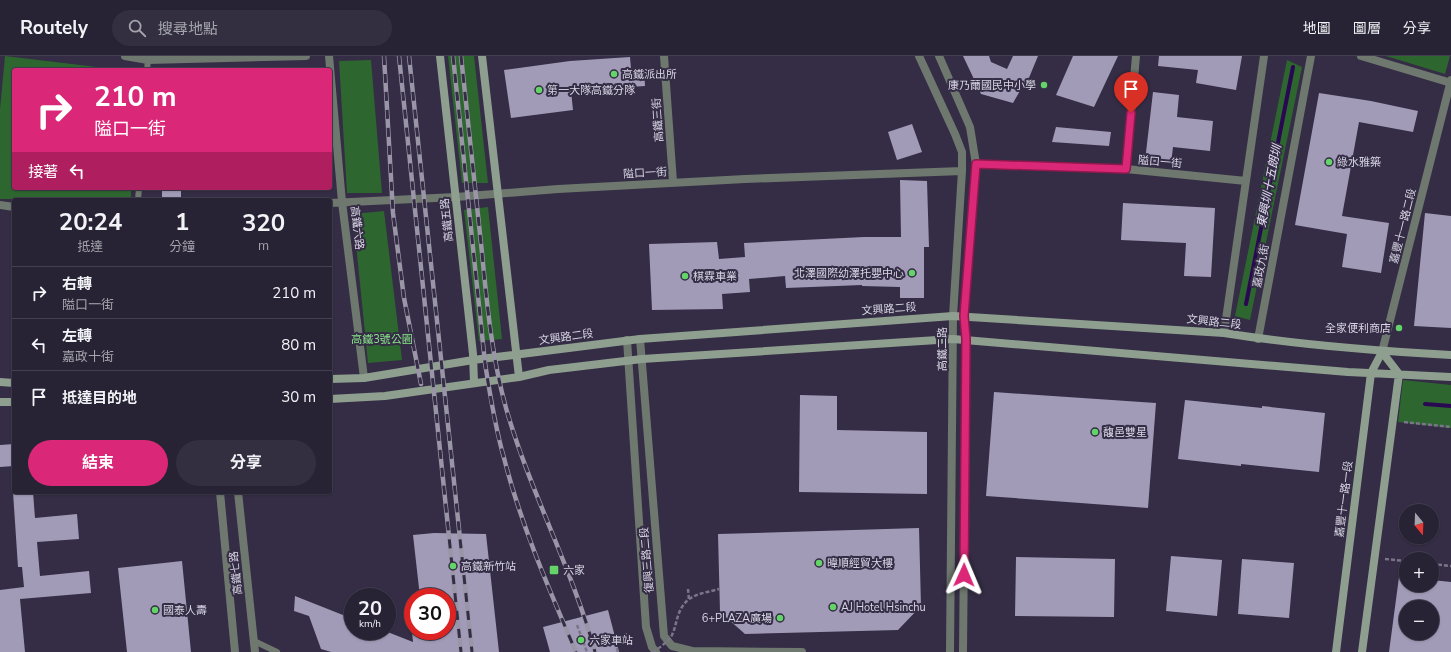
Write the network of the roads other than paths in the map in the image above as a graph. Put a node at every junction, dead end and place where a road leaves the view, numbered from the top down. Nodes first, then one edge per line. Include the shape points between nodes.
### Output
1 (125, 56) edge
2 (306, 56) edge
3 (329, 56) edge
4 (440, 56) edge
5 (482, 56) edge
6 (664, 56) edge
7 (919, 56) edge
8 (939, 56) edge
9 (1136, 56) edge
10 (1264, 56) edge
11 (1311, 56) edge
12 (1361, 56) edge
13 (148, 60) junction
14 (147, 68) edge
15 (330, 68) edge
16 (1451, 82) edge
17 (332, 90) edge
18 (976, 164) junction
19 (1126, 169) junction
20 (962, 171) junction
21 (1246, 181) junction
22 (673, 182) junction
23 (497, 193) junction
24 (456, 197) junction
25 (342, 202) junction
26 (332, 203) edge
27 (0, 206) edge
28 (12, 207) edge
29 (953, 316) junction
30 (964, 316) junction
31 (1224, 333) junction
32 (953, 338) junction
33 (1258, 338) junction
34 (640, 339) junction
35 (966, 339) junction
36 (627, 340) junction
37 (1382, 352) junction
38 (515, 354) junction
39 (1451, 356) edge
40 (642, 359) junction
41 (473, 360) junction
42 (628, 361) junction
43 (1371, 373) junction
44 (1398, 374) junction
45 (519, 377) junction
46 (1451, 377) edge
47 (364, 378) junction
48 (332, 379) edge
49 (0, 382) edge
50 (12, 383) edge
51 (474, 383) junction
52 (332, 399) edge
53 (0, 402) edge
54 (12, 402) edge
55 (220, 494) edge
56 (238, 494) edge
57 (254, 641) junction
58 (235, 652) edge
59 (255, 652) edge
60 (276, 652) edge
61 (656, 652) edge
62 (802, 652) edge
63 (950, 652) edge
64 (964, 652) edge
65 (1336, 652) edge
66 (1362, 652) edge

1 - 13 street
2 - 13 street
3 - 15 street, 高鐵六路
4 - 24 street, 高鐵五路
5 - 23 street
6 - 22 street, 高鐵三街
7 - 20 street, 高鐵二路 via 962,152
8 - 18 street, 高鐵二路 via 970,127
9 - 19 street
10 - 21 street
11 - 33 street, 嘉政九街
12 - 16 street
13 - 14 lane
16 - 37 street, 嘉豐十一路二段
17 - 25 street, 高鐵六路
18 - 19 street, 隘口一街
18 - 30 street, 高鐵二路
19 - 21 street, 隘口一街
20 - 22 street, 隘口一街
20 - 29 street, 高鐵二路
21 - 31 street
22 - 23 street, 隘口一街
23 - 24 street, 隘口一街
23 - 38 street
24 - 25 street, 隘口一街
24 - 41 street, 高鐵五路
25 - 26 street, 隘口一街
25 - 47 street, 高鐵六路
27 - 28 street
29 - 30 street, 文興路二段
29 - 32 street, 高鐵二路
29 - 34 street, 文興路二段
30 - 31 street, 文興路二段
30 - 35 street, 高鐵二路
31 - 33 street, 文興路二段
32 - 35 street
32 - 40 street
32 - 63 street, 高鐵二路
33 - 37 street, 文興路二段
34 - 36 street, 文興路二段
34 - 40 street, 復興三路二段
35 - 43 street
35 - 64 street, 高鐵二路
36 - 38 street, 文興路二段
36 - 42 street, 復興三路二段
37 - 39 street, 文興路二段
37 - 43 street, 嘉豐十一路一段
37 - 44 street
38 - 41 street, 文興路二段
38 - 45 street
40 - 42 street
40 - 62 street, 復興三路二段 via 664,636 672,646 692,651
41 - 47 street, 文興路二段
41 - 51 street, 高鐵五路
42 - 45 street via 550,370
42 - 61 street, 復興三路二段 via 646,627
43 - 44 street
43 - 65 street, 嘉豐十一路一段
44 - 46 street
44 - 66 street
45 - 51 street
47 - 48 street, 文興路二段
49 - 50 street
51 - 52 street via 385,396
53 - 54 street
55 - 58 street, 高鐵七路
56 - 57 street, 高鐵七路
57 - 59 street, 高鐵七路
57 - 60 lane

